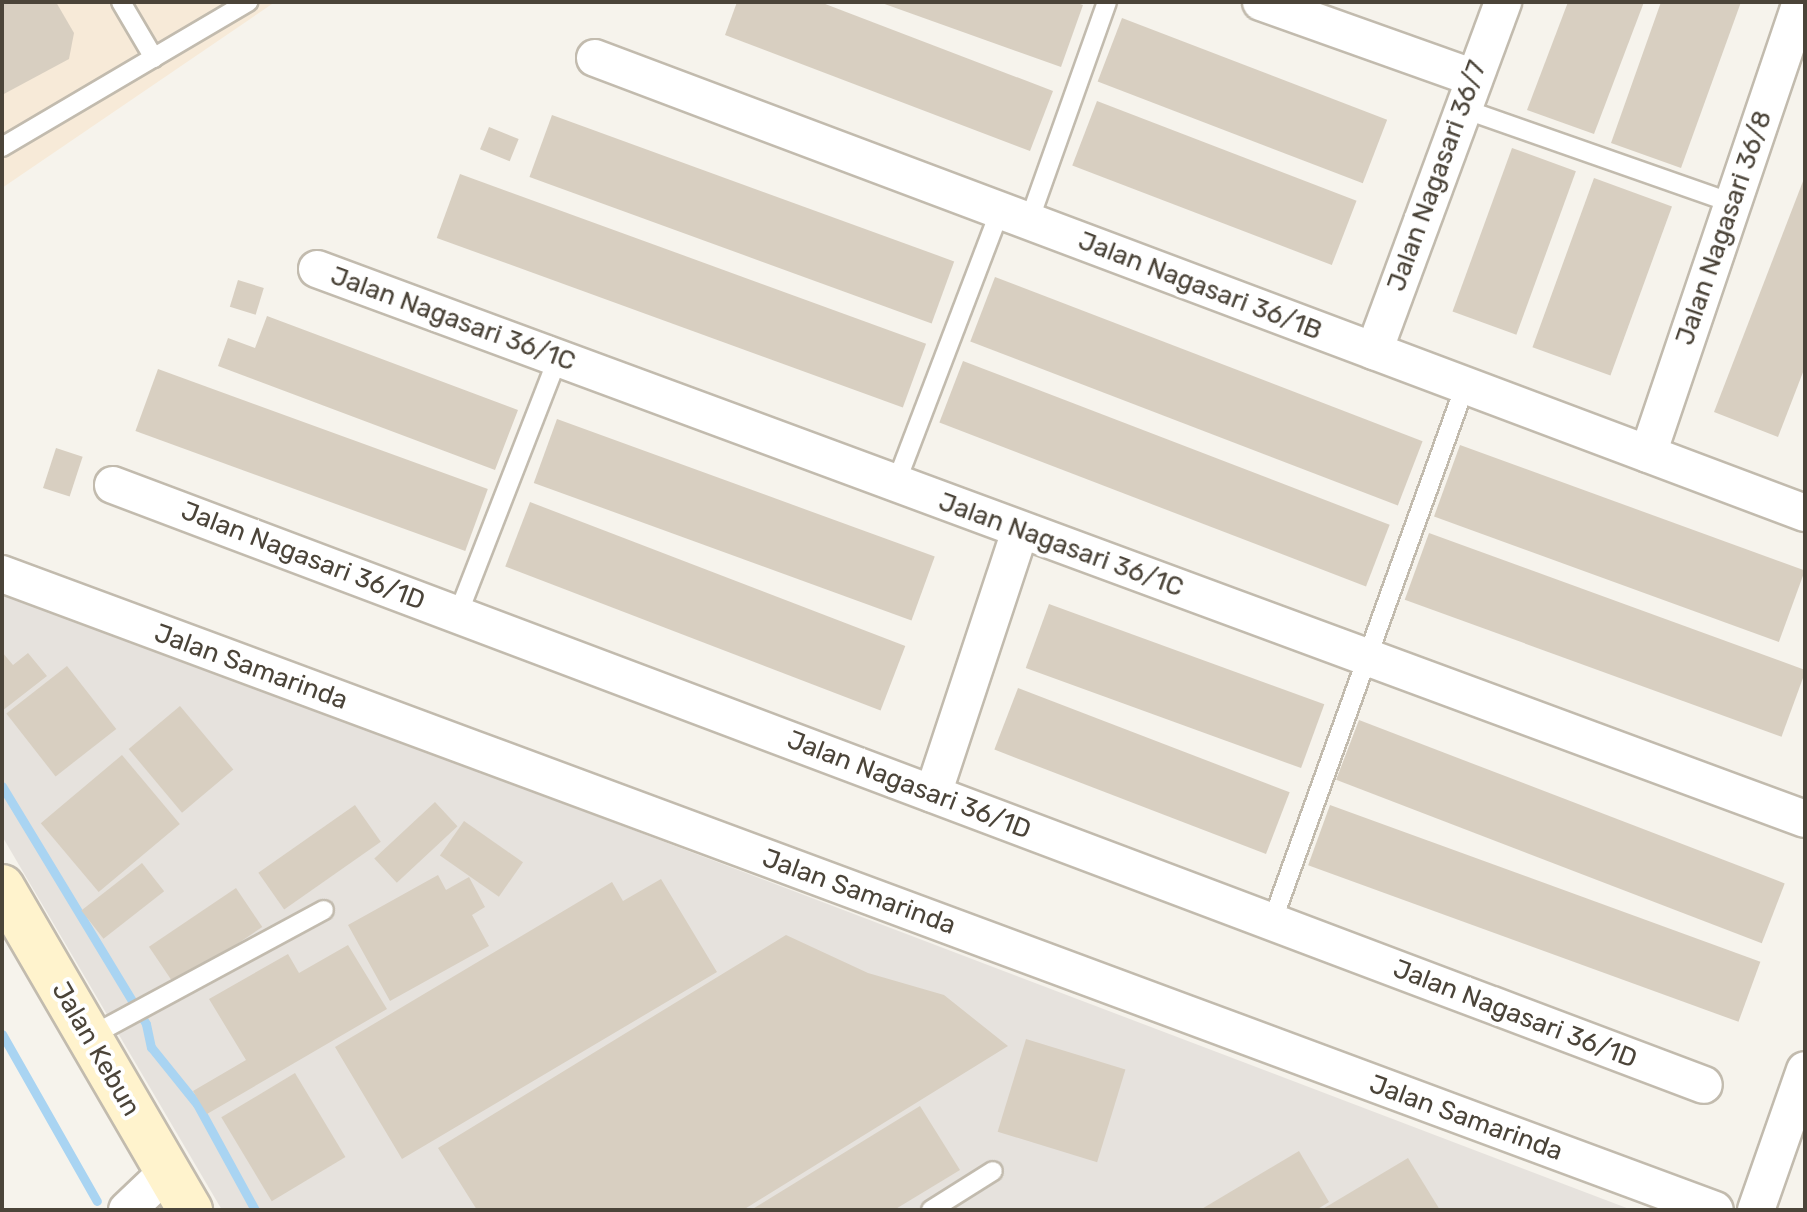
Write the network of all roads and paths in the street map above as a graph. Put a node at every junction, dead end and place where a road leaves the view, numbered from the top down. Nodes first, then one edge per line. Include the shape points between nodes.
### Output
1 (121, 2) edge
2 (248, 2) edge
3 (1107, 2) edge
4 (1261, 2) edge
5 (1503, 2) edge
6 (1801, 2) edge
7 (154, 58) junction
8 (595, 58) dead end
9 (1467, 92) junction
10 (2, 147) edge
11 (1733, 203) junction
12 (1015, 216) junction
13 (317, 269) dead end
14 (1374, 351) junction
15 (558, 358) junction
16 (1465, 386) junction
17 (1648, 454) junction
18 (896, 483) junction
19 (113, 485) dead end
20 (1805, 513) edge
21 (1020, 531) junction
22 (2, 574) edge
23 (458, 614) junction
24 (1367, 657) junction
25 (933, 794) junction
26 (1805, 819) edge
27 (2, 887) edge
28 (324, 910) dead end
29 (1272, 922) junction
30 (89, 1037) junction
31 (1805, 1070) edge
32 (1704, 1085) dead end
33 (993, 1171) dead end
34 (167, 1172) junction
35 (127, 1210) edge
36 (190, 1210) edge
37 (931, 1210) edge
38 (1715, 1210) edge
39 (1756, 1210) edge

1 - 7 lane
2 - 7 lane
3 - 12 lane
4 - 9 street
5 - 9 street, Jalan Nagasari 36/7
6 - 11 street, Jalan Nagasari 36/8
7 - 10 lane
8 - 12 street, Jalan Nagasari 36/1B
9 - 11 lane
9 - 14 street, Jalan Nagasari 36/7
11 - 17 street, Jalan Nagasari 36/8
12 - 14 street, Jalan Nagasari 36/1B
12 - 18 lane
13 - 15 street, Jalan Nagasari 36/1C
14 - 16 street, Jalan Nagasari 36/1B
15 - 18 street, Jalan Nagasari 36/1C
15 - 23 lane
16 - 17 street, Jalan Nagasari 36/1B
16 - 24 lane
17 - 20 street, Jalan Nagasari 36/1B
18 - 21 street, Jalan Nagasari 36/1C
19 - 23 street, Jalan Nagasari 36/1D
21 - 24 street, Jalan Nagasari 36/1C
21 - 25 street
22 - 38 street, Jalan Samarinda
23 - 25 street, Jalan Nagasari 36/1D
24 - 26 street, Jalan Nagasari 36/1C
24 - 29 lane
25 - 29 street, Jalan Nagasari 36/1D
27 - 30 main road, Jalan Kebun
28 - 30 lane
29 - 32 street, Jalan Nagasari 36/1D
30 - 34 main road, Jalan Kebun
31 - 39 street
33 - 37 lane
34 - 35 street
34 - 36 main road, Jalan Kebun

